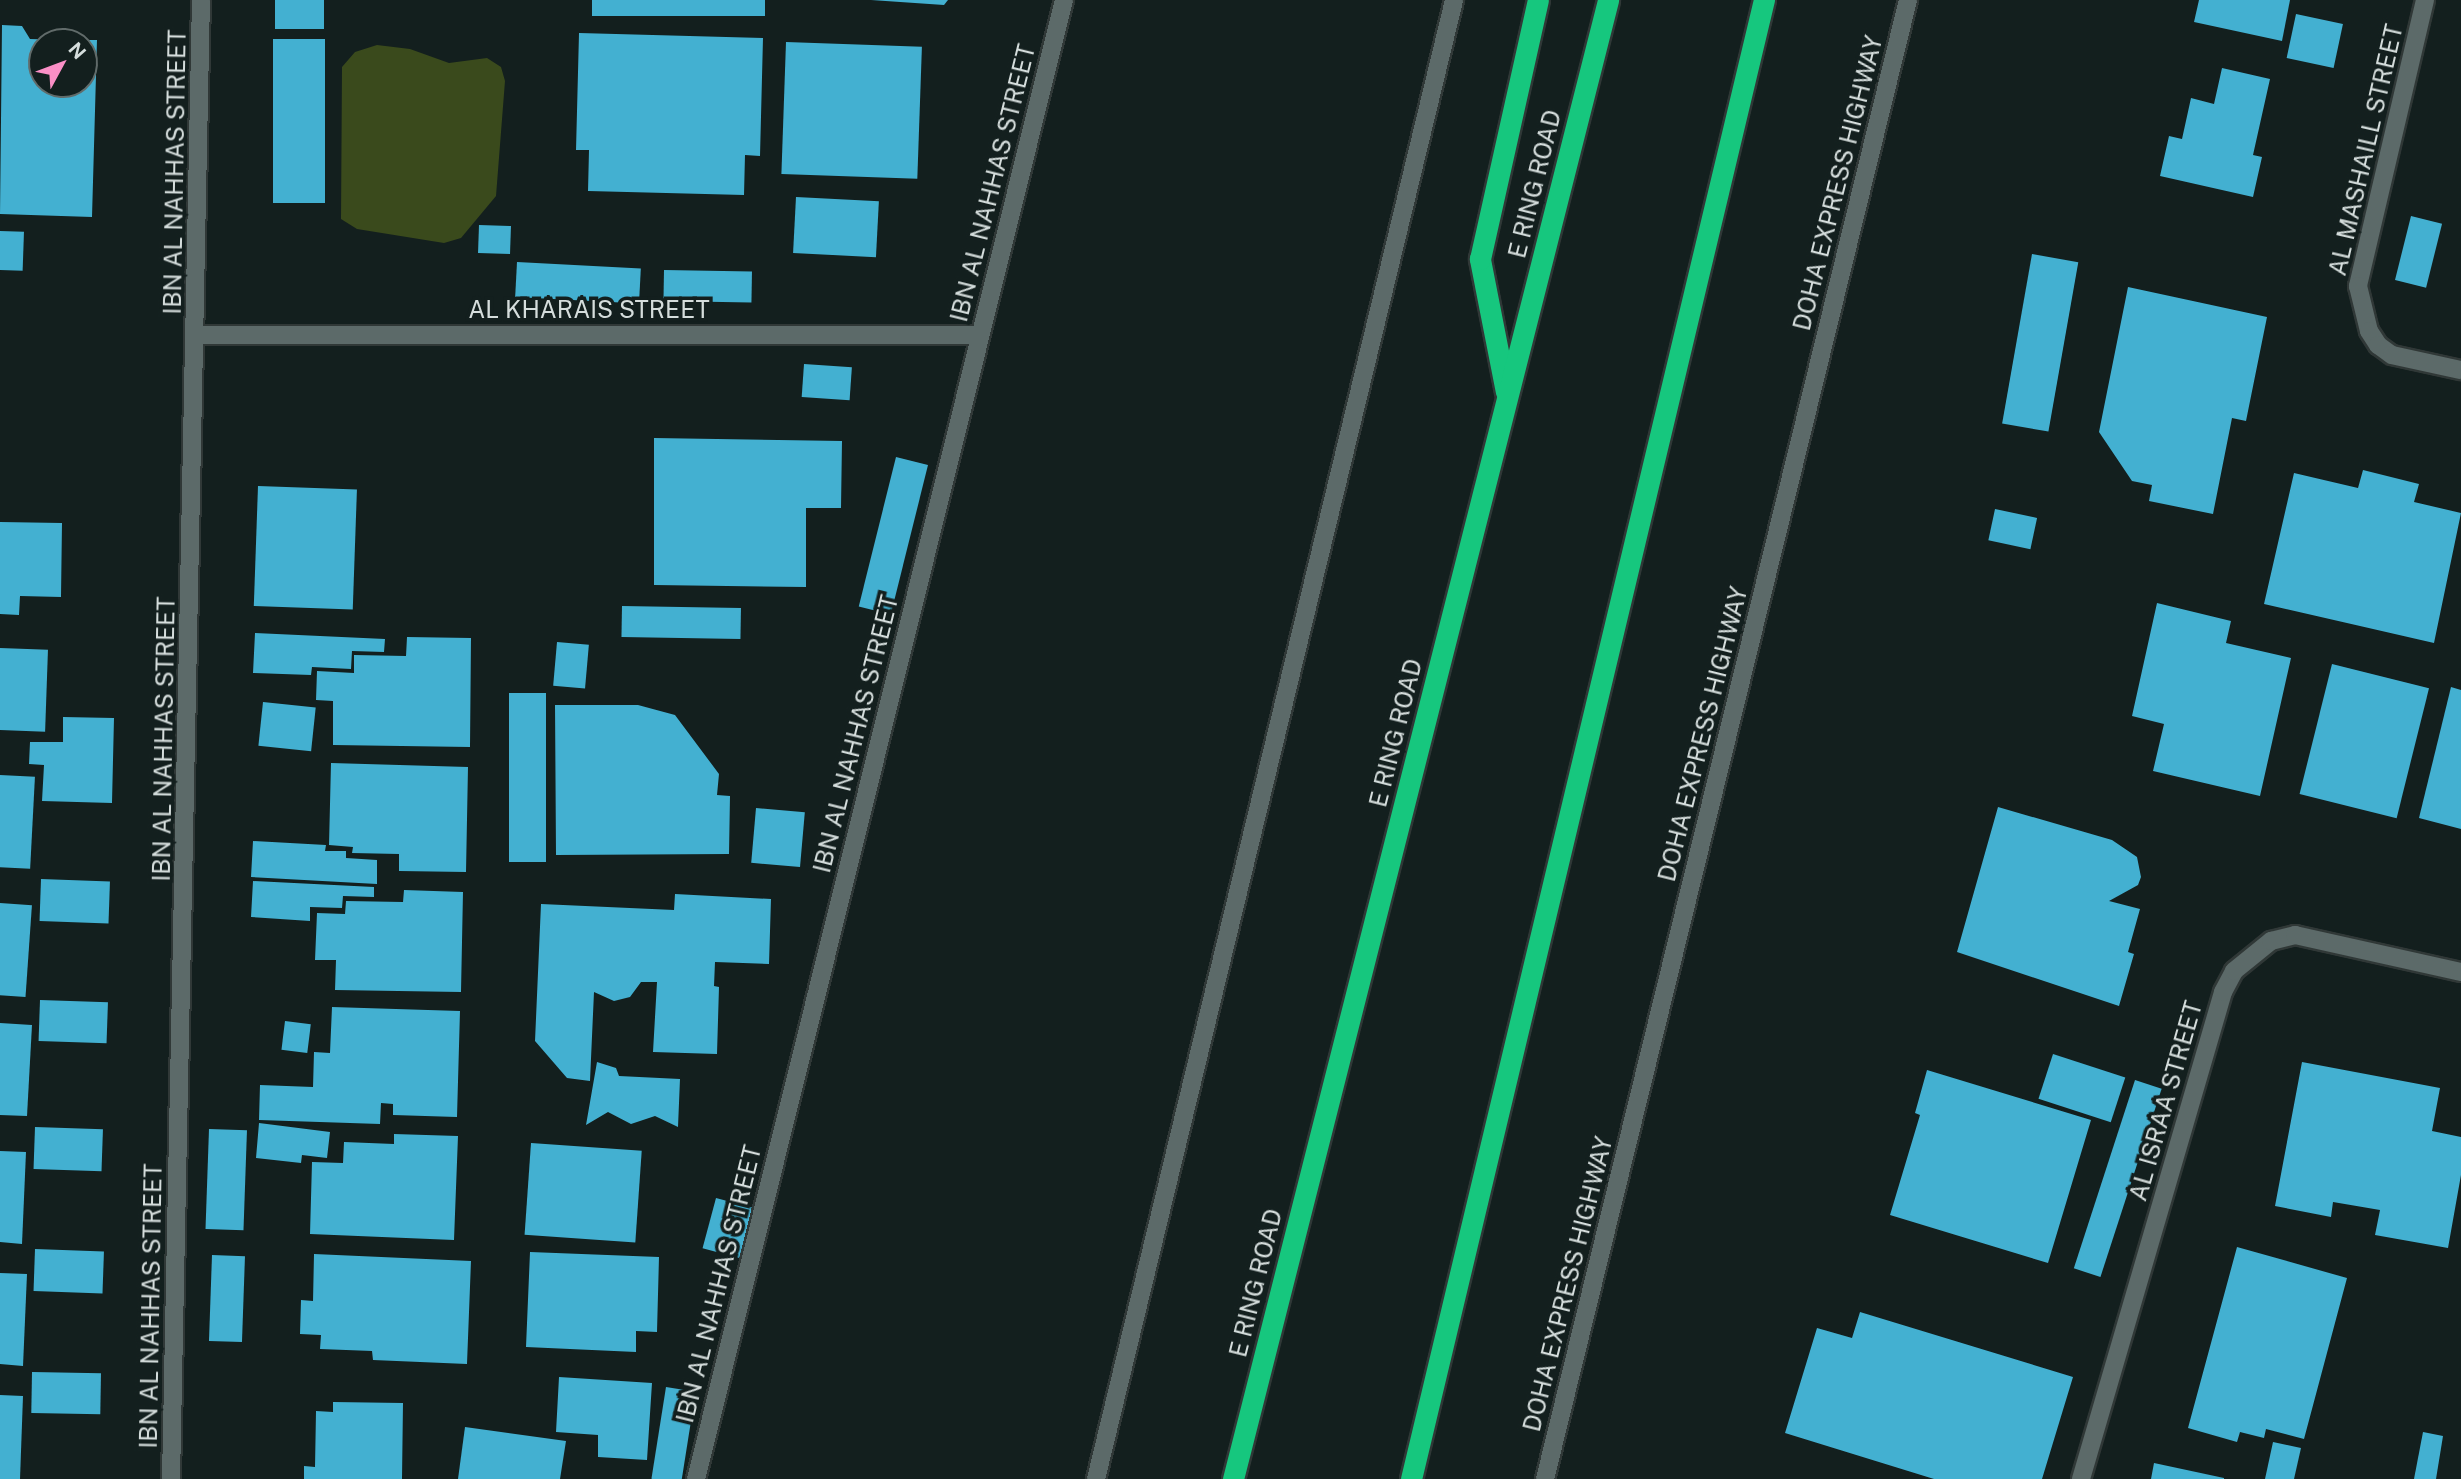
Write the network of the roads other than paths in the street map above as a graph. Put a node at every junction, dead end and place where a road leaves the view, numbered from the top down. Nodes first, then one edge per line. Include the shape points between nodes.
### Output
1 (201, 0) edge
2 (1064, 0) edge
3 (1454, 0) edge
4 (1538, 0) edge
5 (1608, 0) edge
6 (1764, 0) edge
7 (1908, 0) edge
8 (2425, 0) edge
9 (197, 335) junction
10 (980, 335) junction
11 (2461, 370) edge
12 (1508, 398) junction
13 (2461, 972) edge
14 (171, 1479) edge
15 (696, 1479) edge
16 (1096, 1479) edge
17 (1233, 1479) edge
18 (1411, 1479) edge
19 (1545, 1479) edge
20 (2081, 1479) edge

1 - 9 street, IBN AL NAHHAS STREET
2 - 10 street, IBN AL NAHHAS STREET
3 - 16 street
4 - 12 highway via 1480,259
5 - 12 highway, E RING ROAD
6 - 18 highway
7 - 19 street, DOHA EXPRESS HIGHWAY
8 - 11 street, AL MASHAILL STREET via 2358,286 2369,331 2378,345 2392,355
9 - 10 street, AL KHARAIS STREET
9 - 14 street, IBN AL NAHHAS STREET
10 - 15 street, IBN AL NAHHAS STREET
12 - 17 highway, E RING ROAD
13 - 20 street, AL ISRAA STREET via 2295,935 2271,941 2234,971 2223,992

